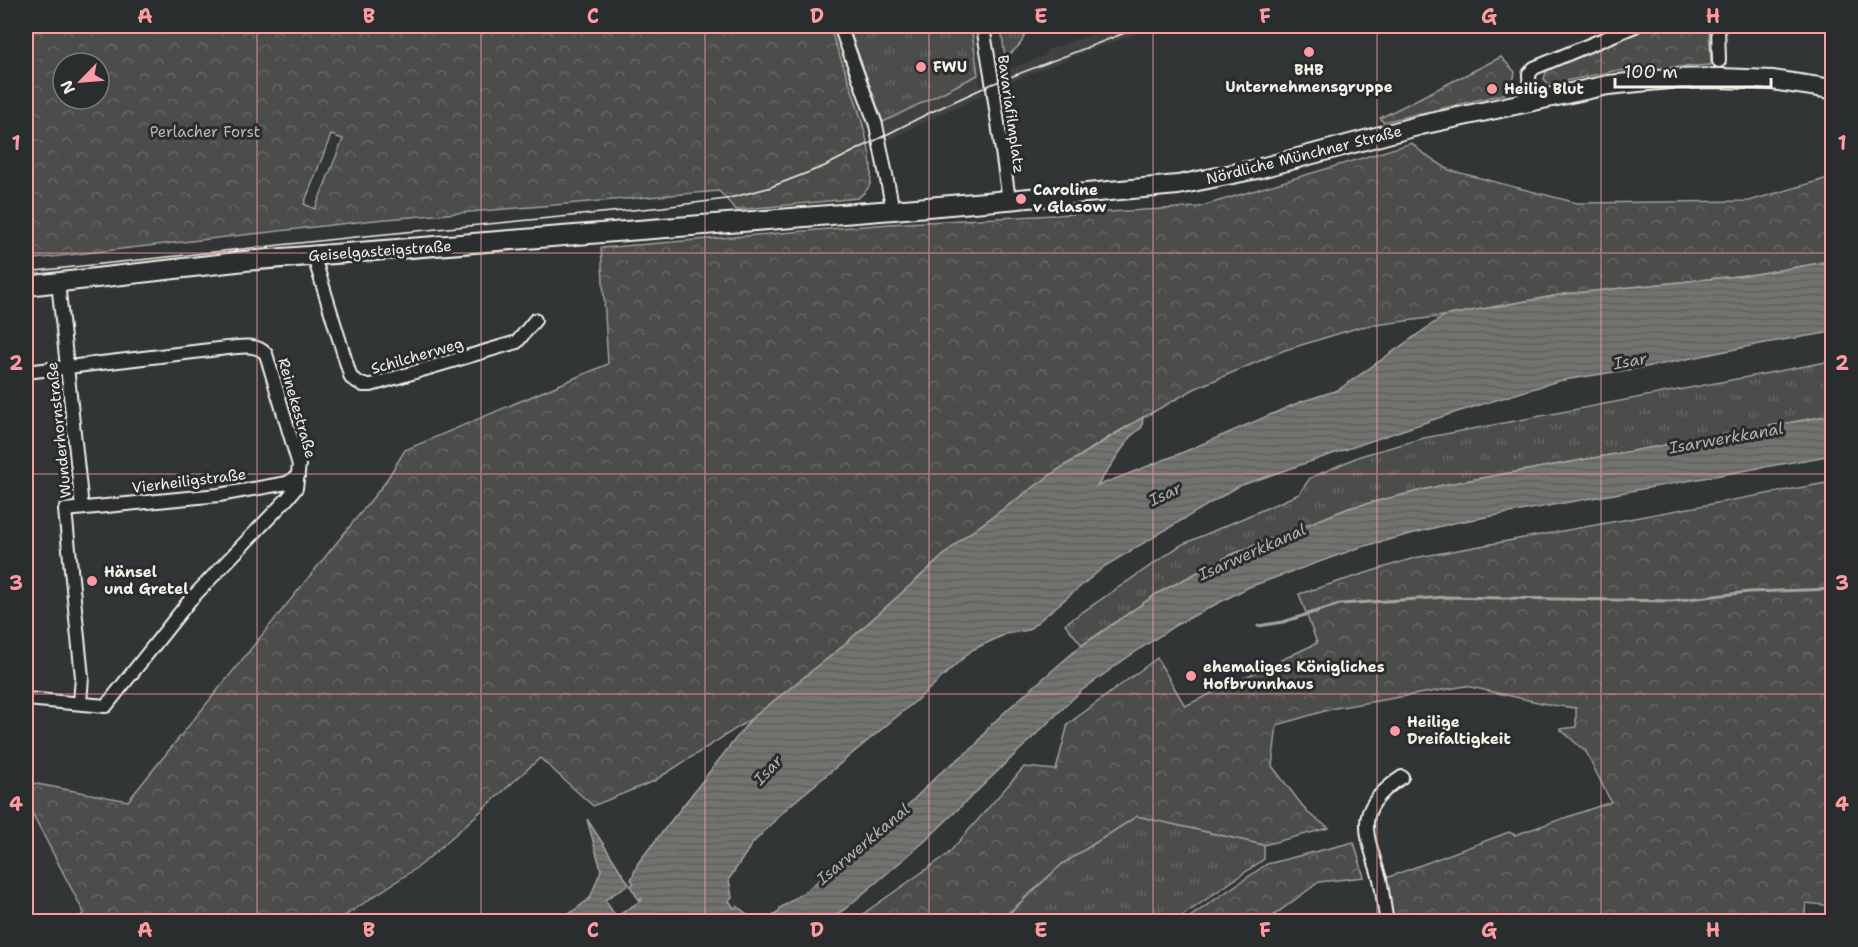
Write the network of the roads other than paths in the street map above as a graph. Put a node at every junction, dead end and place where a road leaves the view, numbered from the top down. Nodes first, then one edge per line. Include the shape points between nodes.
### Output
1 (840, 26) edge
2 (1635, 26) edge
3 (1718, 26) edge
4 (984, 28) edge
5 (1719, 61) dead end
6 (1833, 89) edge
7 (1530, 101) junction
8 (1015, 199) junction
9 (893, 210) junction
10 (735, 222) joint
11 (314, 256) junction
12 (58, 282) junction
13 (26, 286) edge
14 (535, 320) dead end
15 (68, 367) junction
16 (26, 372) edge
17 (298, 476) junction
18 (82, 508) junction
19 (26, 699) edge
20 (80, 703) junction
21 (1402, 777) dead end
22 (1387, 921) edge

1 - 9 street via 876,125
2 - 7 street via 1534,68 1529,80
3 - 5 street
4 - 8 street, Bavariafilmplatz
6 - 7 main road, Nördliche Münchner Straße via 1772,80 1669,79 1608,85
7 - 8 main road, Nördliche Münchner Straße via 1216,178 1178,185
8 - 9 main road, Nördliche Münchner Straße
9 - 10 main road, Nördliche Münchner Straße
10 - 11 main road, Geiselgasteigstraße
11 - 12 main road, Geiselgasteigstraße
11 - 14 street, Schilcherweg via 351,378 363,385 517,342
12 - 13 main road, Geiselgasteigstraße
12 - 15 street, Wunderhornstraße
15 - 16 street, Reinekestraße
15 - 17 street, Reinekestraße via 227,348 261,348 299,465
15 - 18 street, Wunderhornstraße
17 - 18 street, Vierheiligstraße via 287,483 219,495
17 - 20 street, Reinekestraße via 296,488 288,498 190,600 106,706
18 - 20 street, Wunderhornstraße via 65,510 82,677
19 - 20 street, Reinekestraße
21 - 22 street via 1375,800 1366,829

